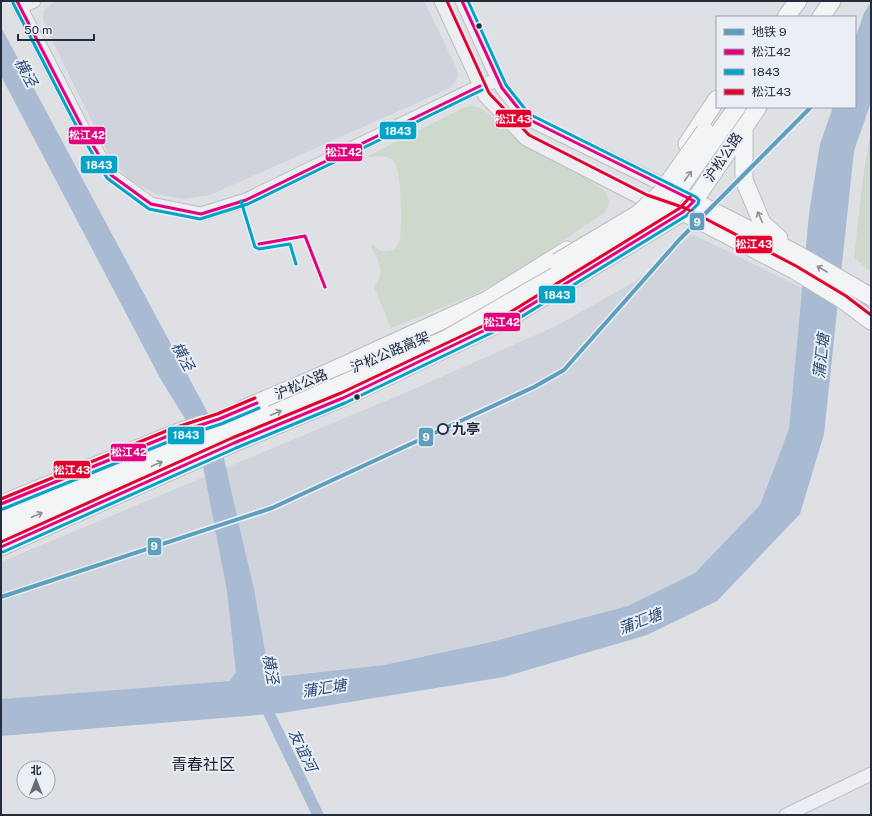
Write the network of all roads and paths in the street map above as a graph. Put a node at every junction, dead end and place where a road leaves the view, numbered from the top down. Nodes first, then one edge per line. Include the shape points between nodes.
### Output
1 (34, 1) edge
2 (440, 1) edge
3 (462, 1) edge
4 (784, 1) edge
5 (798, 1) edge
6 (810, 1) edge
7 (832, 1) edge
8 (18, 4) edge
9 (774, 16) edge
10 (787, 16) edge
11 (800, 16) edge
12 (822, 16) edge
13 (498, 80) junction
14 (480, 86) junction
15 (716, 100) edge
16 (722, 108) edge
17 (735, 108) edge
18 (757, 108) edge
19 (744, 128) junction
20 (659, 183) junction
21 (645, 200) junction
22 (688, 206) junction
23 (796, 262) junction
24 (871, 297) edge
25 (871, 321) edge
26 (1, 504) edge
27 (1, 516) edge
28 (1, 530) edge
29 (1, 547) edge
30 (871, 774) edge
31 (786, 815) edge

1 - 8 street
2 - 14 street
3 - 13 street
4 - 9 main road
5 - 10 main road
6 - 11 main road
7 - 12 main road
8 - 14 street via 83,129 111,175 151,204 200,214 246,200
13 - 14 street
13 - 20 street via 526,118
14 - 21 street via 485,96 526,139
15 - 20 main road, 沪松公路
16 - 27 main road, 沪松公路高架, bridge via 661,193 638,214 446,328
28 -> 17 main road, 沪松公路高架, bridge via 446,339 622,238 657,216 672,199
18 - 19 main road, 沪松公路
19 - 22 main road, 沪松公路
23 -> 19 main road via 762,223 744,180
20 - 21 main road, 沪松公路
20 - 22 main road
21 - 22 main road
21 - 26 main road, 沪松公路 via 487,300 219,419 173,434
22 - 23 main road
22 - 29 main road, 沪松公路 via 506,320 343,398 234,443
24 -> 23 main road via 848,283
23 - 25 main road
30 - 31 street

